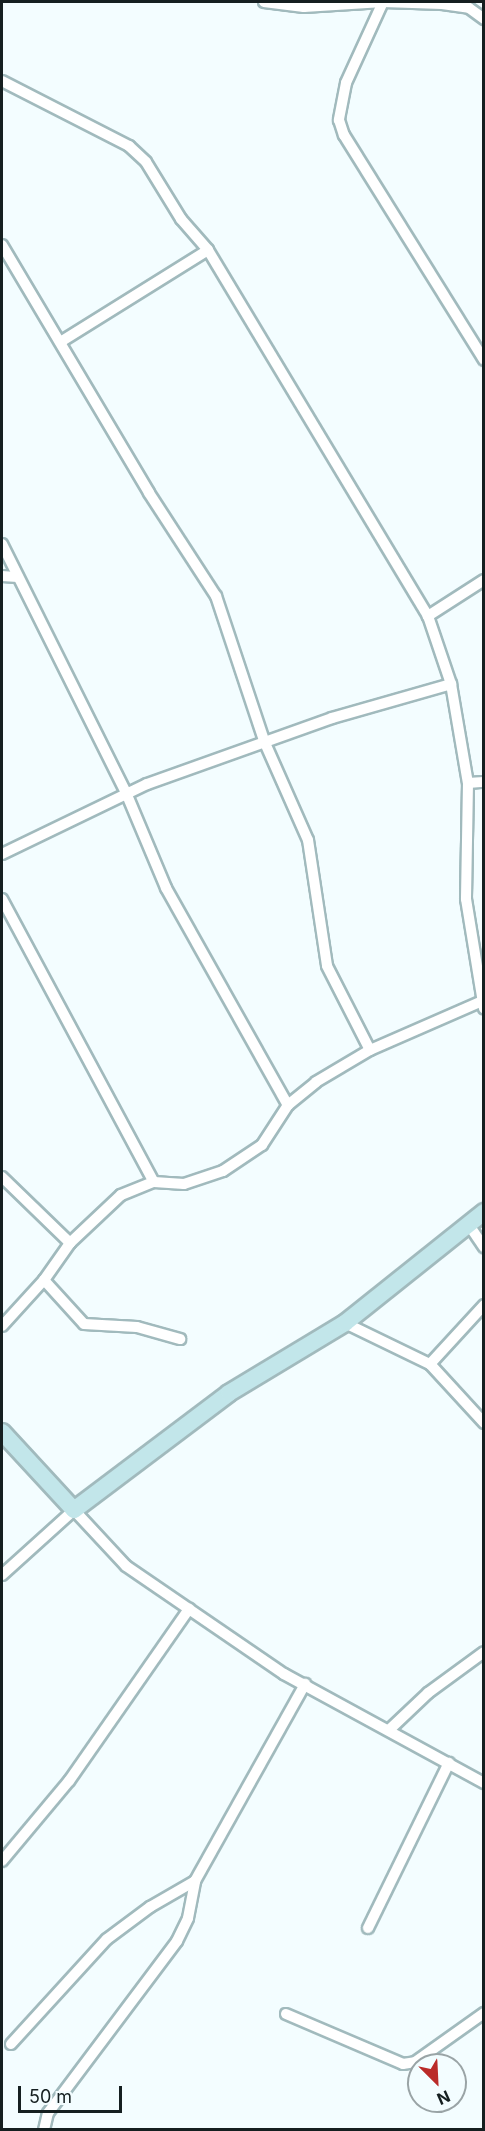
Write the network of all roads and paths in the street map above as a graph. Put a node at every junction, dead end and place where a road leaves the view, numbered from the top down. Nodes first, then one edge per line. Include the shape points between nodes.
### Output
1 (264, 2) edge
2 (383, 2) edge
3 (483, 19) edge
4 (2, 81) edge
5 (2, 245) edge
6 (208, 250) junction
7 (62, 341) junction
8 (483, 360) edge
9 (2, 544) edge
10 (2, 576) edge
11 (18, 577) junction
12 (483, 580) edge
13 (428, 616) junction
14 (451, 684) junction
15 (265, 743) junction
16 (483, 782) edge
17 (468, 783) junction
18 (127, 795) junction
19 (2, 854) edge
20 (2, 899) edge
21 (482, 1006) edge
22 (370, 1050) junction
23 (288, 1105) junction
24 (2, 1177) edge
25 (154, 1182) junction
26 (483, 1212) edge
27 (469, 1225) junction
28 (70, 1243) junction
29 (483, 1247) edge
30 (44, 1281) junction
31 (483, 1305) edge
32 (345, 1323) junction
33 (2, 1326) edge
34 (180, 1340) dead end
35 (430, 1364) junction
36 (483, 1423) edge
37 (2, 1432) edge
38 (75, 1509) junction
39 (2, 1575) edge
40 (189, 1609) junction
41 (483, 1652) edge
42 (305, 1684) junction
43 (389, 1730) junction
44 (449, 1763) junction
45 (483, 1783) edge
46 (2, 1861) edge
47 (195, 1881) junction
48 (368, 1928) dead end
49 (483, 2013) edge
50 (286, 2014) dead end
51 (11, 2044) dead end
52 (44, 2130) edge

1 - 2 street via 304,7
2 - 3 street via 469,8
2 - 8 street via 346,83 339,120 344,135
4 - 6 street via 129,146 146,162 181,219
5 - 7 street
6 - 7 street
6 - 13 street
7 - 15 street via 149,493 216,596
9 - 11 street
10 - 11 street
11 - 18 street
12 - 13 street
13 - 14 street
14 - 15 street via 332,718
14 - 17 street
15 - 18 street
15 - 22 street via 308,840 327,966
16 - 17 street
17 - 21 street via 466,899
18 - 19 street
18 - 23 street via 166,888
20 - 25 street
21 - 22 street
22 - 23 street via 316,1082
23 - 25 street via 262,1145 223,1171 184,1184
24 - 28 street
25 - 28 street via 121,1195
26 - 27 street
27 - 29 street
27 - 32 street
28 - 30 street
30 - 33 street
30 - 34 street via 84,1324 137,1327
31 - 35 street
32 - 35 street
32 - 38 street via 230,1393
35 - 36 street
37 - 38 street
38 - 39 street
38 - 40 street via 126,1566
40 - 42 street
40 - 46 street via 81,1764
41 - 43 street via 428,1693
42 - 43 street
42 - 47 street
43 - 44 street
44 - 45 street
44 - 48 street
47 - 51 street via 150,1907 107,1939
47 - 52 street via 188,1918 177,1941 48,2113
49 - 50 street via 415,2062 403,2064

